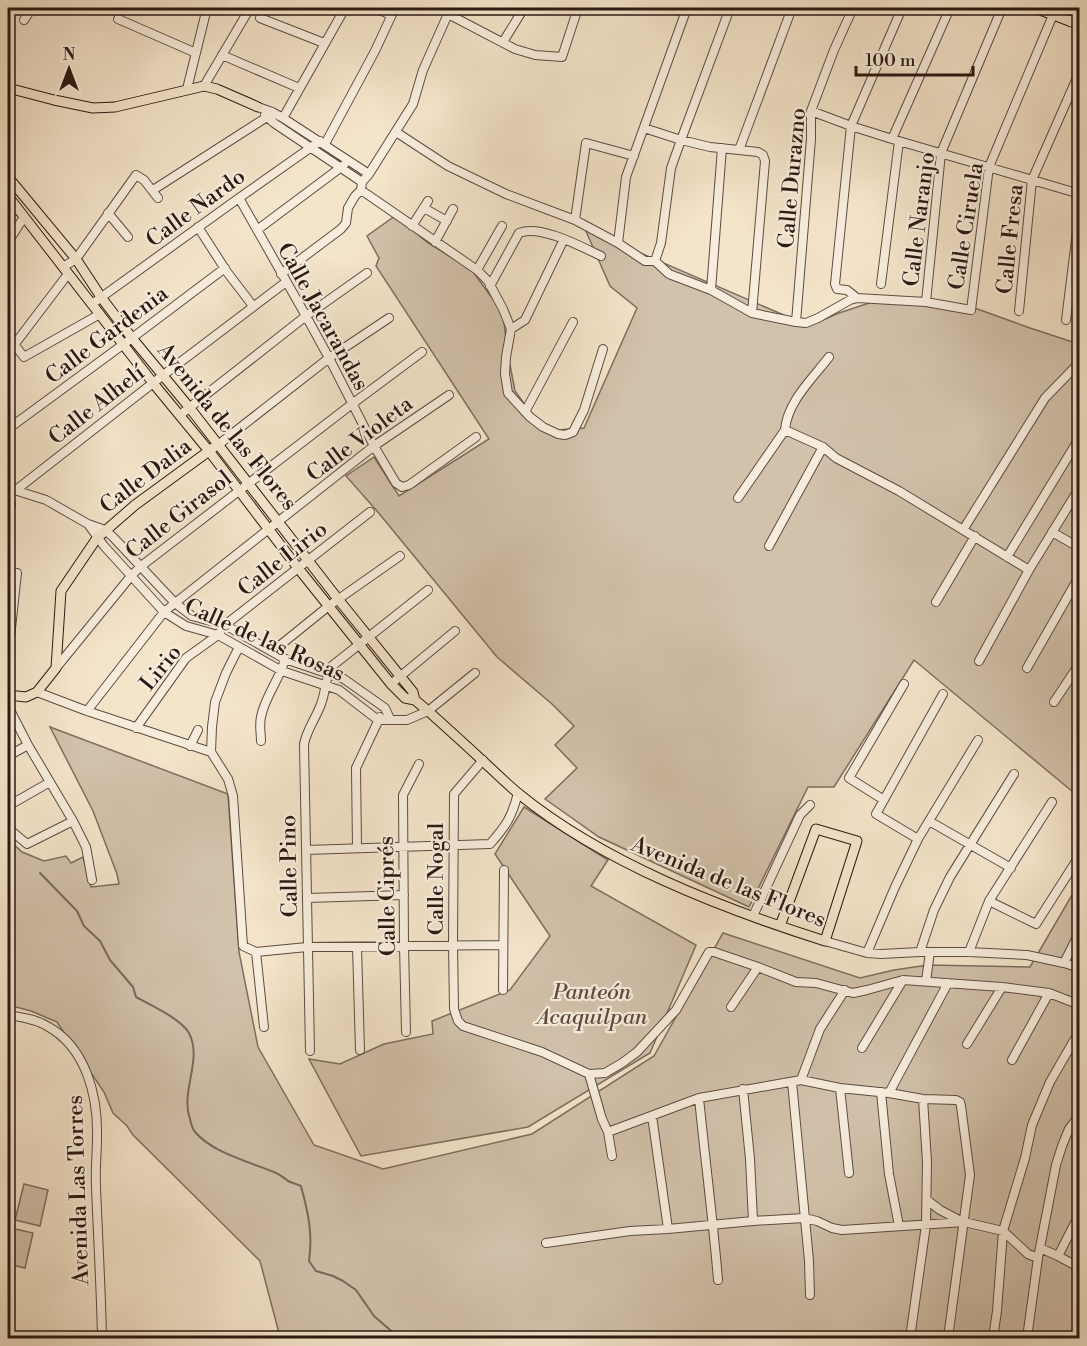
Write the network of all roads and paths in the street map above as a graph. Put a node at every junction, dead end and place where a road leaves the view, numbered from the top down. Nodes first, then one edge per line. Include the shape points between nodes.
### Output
1 (32, 8) edge
2 (207, 8) edge
3 (250, 8) edge
4 (345, 8) edge
5 (375, 8) edge
6 (524, 8) edge
7 (578, 8) edge
8 (687, 8) edge
9 (730, 8) edge
10 (792, 8) edge
11 (853, 8) edge
12 (902, 8) edge
13 (950, 8) edge
14 (1002, 8) edge
15 (1035, 8) edge
16 (393, 11) edge
17 (450, 11) edge
18 (1080, 11) edge
19 (1053, 15) junction
20 (260, 18) dead end
21 (118, 19) dead end
22 (24, 20) dead end
23 (1075, 23) edge
24 (502, 42) junction
25 (324, 43) junction
26 (196, 53) junction
27 (222, 55) junction
28 (1080, 71) edge
29 (204, 86) junction
30 (8, 88) edge
31 (299, 88) junction
32 (187, 89) junction
33 (258, 107) joint
34 (811, 111) junction
35 (269, 114) junction
36 (283, 118) junction
37 (851, 126) junction
38 (644, 128) junction
39 (396, 132) junction
40 (681, 140) junction
41 (896, 140) junction
42 (322, 143) junction
43 (311, 147) junction
44 (722, 148) junction
45 (739, 150) junction
46 (941, 153) junction
47 (633, 156) junction
48 (350, 161) junction
49 (341, 167) junction
50 (989, 167) junction
51 (369, 174) junction
52 (8, 177) edge
53 (1032, 180) junction
54 (361, 186) junction
55 (153, 190) junction
56 (1080, 194) edge
57 (8, 196) edge
58 (158, 198) dead end
59 (238, 198) junction
60 (1080, 208) edge
61 (453, 209) dead end
62 (108, 213) junction
63 (24, 217) junction
64 (575, 220) junction
65 (447, 221) junction
66 (412, 226) junction
67 (502, 226) dead end
68 (48, 227) junction
69 (198, 227) junction
70 (257, 230) junction
71 (37, 234) junction
72 (128, 237) dead end
73 (564, 239) junction
74 (8, 242) edge
75 (435, 242) junction
76 (618, 243) junction
77 (601, 256) dead end
78 (76, 259) junction
79 (655, 261) junction
80 (225, 268) junction
81 (477, 270) junction
82 (65, 271) junction
83 (367, 273) dead end
84 (281, 274) junction
85 (286, 282) junction
86 (881, 284) dead end
87 (490, 286) junction
88 (711, 290) junction
89 (101, 297) junction
90 (857, 298) junction
91 (926, 302) junction
92 (92, 304) junction
93 (253, 306) junction
94 (1019, 311) dead end
95 (752, 313) junction
96 (100, 314) junction
97 (306, 316) junction
98 (389, 318) dead end
99 (1066, 320) dead end
100 (573, 322) dead end
101 (796, 322) junction
102 (512, 329) junction
103 (132, 338) junction
104 (11, 342) edge
105 (123, 344) junction
106 (603, 349) dead end
107 (422, 352) dead end
108 (8, 353) edge
109 (829, 357) dead end
110 (329, 358) junction
111 (1080, 365) edge
112 (162, 376) junction
113 (153, 383) junction
114 (449, 395) dead end
115 (352, 404) junction
116 (189, 407) junction
117 (525, 412) junction
118 (180, 415) junction
119 (8, 429) edge
120 (785, 430) junction
121 (476, 437) dead end
122 (1080, 437) edge
123 (218, 445) junction
124 (374, 446) junction
125 (823, 447) junction
126 (209, 451) junction
127 (248, 484) junction
128 (1080, 487) edge
129 (12, 489) edge
130 (238, 491) junction
131 (738, 498) dead end
132 (11, 504) dead end
133 (370, 512) dead end
134 (8, 520) edge
135 (279, 522) junction
136 (88, 524) junction
137 (105, 530) junction
138 (268, 530) junction
139 (963, 530) junction
140 (1052, 532) junction
141 (975, 536) junction
142 (97, 538) junction
143 (769, 546) dead end
144 (1080, 548) edge
145 (400, 556) dead end
146 (1007, 556) junction
147 (308, 561) junction
148 (140, 567) junction
149 (298, 568) junction
150 (1029, 570) junction
151 (8, 572) edge
152 (1080, 575) edge
153 (131, 576) junction
154 (428, 590) dead end
155 (338, 599) junction
156 (936, 602) dead end
157 (175, 603) junction
158 (330, 605) junction
159 (10, 612) edge
160 (164, 612) junction
161 (225, 625) junction
162 (455, 631) dead end
163 (218, 635) junction
164 (369, 638) junction
165 (360, 645) junction
166 (239, 647) junction
167 (273, 651) junction
168 (8, 656) edge
169 (285, 658) junction
170 (979, 661) dead end
171 (8, 663) edge
172 (1080, 663) edge
173 (56, 668) junction
174 (1028, 668) dead end
175 (282, 671) junction
176 (328, 673) junction
177 (475, 673) dead end
178 (400, 676) junction
179 (392, 684) junction
180 (904, 684) dead end
181 (326, 685) junction
182 (37, 692) junction
183 (943, 694) dead end
184 (8, 695) edge
185 (415, 700) junction
186 (1054, 702) dead end
187 (8, 706) edge
188 (385, 708) junction
189 (87, 711) junction
190 (428, 711) junction
191 (390, 719) junction
192 (378, 720) junction
193 (136, 728) junction
194 (198, 730) dead end
195 (978, 740) dead end
196 (261, 741) dead end
197 (28, 745) junction
198 (190, 746) junction
199 (211, 752) junction
200 (8, 756) edge
201 (483, 760) junction
202 (419, 764) dead end
203 (1014, 774) dead end
204 (50, 782) junction
205 (518, 794) junction
206 (884, 800) junction
207 (1052, 802) dead end
208 (810, 805) dead end
209 (8, 806) edge
210 (73, 821) junction
211 (929, 821) junction
212 (8, 828) edge
213 (918, 839) junction
214 (970, 845) junction
215 (453, 846) junction
216 (404, 847) junction
217 (357, 848) junction
218 (306, 850) junction
219 (1080, 855) edge
220 (1011, 868) junction
221 (504, 870) dead end
222 (92, 880) dead end
223 (404, 895) junction
224 (307, 898) junction
225 (989, 901) junction
226 (753, 916) junction
227 (780, 926) junction
228 (1080, 931) edge
229 (825, 940) junction
230 (453, 944) junction
231 (404, 945) junction
232 (503, 945) junction
233 (307, 947) junction
234 (357, 947) junction
235 (256, 952) junction
236 (920, 952) junction
237 (930, 952) junction
238 (969, 952) junction
239 (867, 953) junction
240 (1064, 963) junction
241 (758, 966) junction
242 (1080, 968) edge
243 (903, 980) junction
244 (926, 981) junction
245 (948, 983) junction
246 (1002, 987) junction
247 (503, 990) dead end
248 (844, 990) junction
249 (1049, 993) junction
250 (1080, 1005) edge
251 (731, 1007) dead end
252 (8, 1015) edge
253 (264, 1027) dead end
254 (1080, 1030) edge
255 (406, 1032) dead end
256 (967, 1044) dead end
257 (862, 1048) dead end
258 (360, 1050) dead end
259 (310, 1051) dead end
260 (1012, 1060) dead end
261 (589, 1074) junction
262 (801, 1080) junction
263 (792, 1082) junction
264 (840, 1088) junction
265 (743, 1089) junction
266 (885, 1093) junction
267 (699, 1098) junction
268 (923, 1099) junction
269 (1080, 1114) edge
270 (652, 1116) junction
271 (608, 1132) junction
272 (612, 1156) dead end
273 (849, 1173) dead end
274 (927, 1200) junction
275 (1080, 1213) edge
276 (804, 1218) junction
277 (753, 1221) junction
278 (963, 1222) junction
279 (714, 1225) junction
280 (926, 1225) junction
281 (899, 1226) junction
282 (668, 1229) junction
283 (1003, 1232) junction
284 (546, 1243) dead end
285 (1040, 1248) junction
286 (1058, 1256) junction
287 (1038, 1258) junction
288 (1080, 1268) edge
289 (718, 1280) dead end
290 (810, 1295) dead end
291 (102, 1338) edge
292 (910, 1338) edge
293 (948, 1338) edge
294 (993, 1338) edge
295 (1027, 1338) edge

1 - 22 street
2 - 26 street
3 - 27 street
4 - 25 street
5 - 16 street
6 - 24 street
7 - 24 street via 562,57 535,55
8 - 38 street
9 - 40 street
10 - 45 street
11 - 34 street, Calle Durazno
12 - 37 street
13 - 41 street
14 - 46 street, Calle Naranjo
15 - 19 main road
16 - 42 street via 375,51
17 - 24 street
17 - 39 street via 423,70 413,104
18 - 23 street
19 - 23 main road
19 - 50 street, Calle Ciruela
20 - 25 street
21 - 26 street
25 - 31 street
26 - 32 street
27 - 29 street
27 - 31 street
28 - 53 street, Calle Fresa
29 - 32 main road
29 - 33 main road
30 - 32 main road via 93,108 115,107
31 - 36 street
33 - 35 street
34 - 37 street
34 - 101 street, Calle Durazno
35 - 36 street
35 - 43 street
35 - 55 street
36 - 42 street
37 - 41 street
37 - 90 street via 836,284
38 - 40 street
38 - 47 street
39 - 51 street
39 - 64 street via 448,166 506,194
40 - 44 street
40 - 79 street via 671,168
41 - 46 street
41 - 86 street
42 - 43 street, Calle Nardo
42 - 48 street
43 - 49 street
43 - 59 street, Calle Nardo
44 - 45 street
44 - 88 street
45 - 95 street via 758,152 765,161
46 - 50 street
46 - 91 street, Calle Naranjo
47 - 64 street via 586,143
47 - 76 street via 626,177
48 - 49 street
48 - 51 street
49 - 54 street
49 - 70 street
50 - 53 street
50 - 91 street, Calle Ciruela via 971,310
51 - 54 street
52 - 68 main road, Avenida de las Flores
53 - 56 street
53 - 94 street, Calle Fresa
54 - 66 street
54 - 84 street via 341,229
55 - 58 street
55 - 62 street via 136,175
57 - 63 main road, Avenida de las Flores
59 - 69 street, Calle Nardo
59 - 70 street, Calle Jacarandas
60 - 99 street
61 - 65 street
62 - 72 street
62 - 78 street
63 - 71 main road, Avenida de las Flores
63 - 74 street
64 - 76 street
65 - 66 street via 426,205
65 - 75 street
66 - 75 street
67 - 81 street
68 - 71 street
68 - 78 main road, Avenida de las Flores
69 - 80 street
69 - 89 street, Calle Nardo
70 - 84 street, Calle Jacarandas
71 - 82 main road, Avenida de las Flores
73 - 77 street
73 - 87 street via 535,232 519,233
73 - 102 street via 525,320
75 - 81 street
76 - 79 street via 645,261
78 - 82 street
78 - 89 main road, Avenida de las Flores
79 - 88 street via 669,274
80 - 93 street
80 - 103 street, Calle Gardenia
81 - 87 street
82 - 92 main road, Avenida de las Flores
82 - 104 street
83 - 97 street
84 - 85 street, Calle Jacarandas
85 - 93 street, Calle Alhelí
85 - 97 street, Calle Jacarandas
87 - 102 street
88 - 95 street
89 - 92 street, Calle Nardo
89 - 103 main road, Avenida de las Flores
90 - 91 street
90 - 101 street via 806,323
92 - 96 main road, Avenida de las Flores
93 - 112 street, Calle Alhelí
95 - 101 street
96 - 104 street via 24,357
96 - 105 main road, Avenida de las Flores
97 - 110 street, Calle Jacarandas
97 - 116 street
98 - 110 street, Calle Dalia
100 - 117 street
102 - 117 street via 505,374 508,393
103 - 105 street, Calle Gardenia
103 - 112 main road, Avenida de las Flores
104 - 108 street
105 - 113 main road, Avenida de las Flores
105 - 119 street, Calle Gardenia
106 - 117 street via 573,432 558,434
107 - 115 street, Calle Girasol
109 - 120 street via 799,395 786,418
110 - 115 street, Calle Jacarandas
110 - 123 street, Calle Dalia
111 - 139 street via 1045,398
112 - 113 street, Calle Alhelí
112 - 116 main road, Avenida de las Flores
113 - 118 main road, Avenida de las Flores
113 - 129 street, Calle Alhelí
114 - 124 street, Calle Violeta
115 - 124 street, Calle Jacarandas
115 - 127 street, Calle Girasol
116 - 118 street
116 - 123 main road, Avenida de las Flores
118 - 126 main road, Avenida de las Flores
120 - 125 street
120 - 131 street
121 - 124 street, Calle Jacarandas via 402,487
122 - 146 street
123 - 126 main road, Calle Dalia
123 - 127 main road, Avenida de las Flores
124 - 135 street, Calle Violeta
125 - 139 street
125 - 143 street
126 - 130 main road, Avenida de las Flores
126 - 137 main road, Calle Dalia
127 - 130 street, Calle Girasol
127 - 135 main road, Avenida de las Flores
128 - 140 street
129 - 136 street, Calle de las Rosas via 46,500
130 - 138 main road, Avenida de las Flores
130 - 148 street, Calle Girasol
132 - 134 street
133 - 147 street, Calle Lirio
135 - 138 street, Calle Violeta
135 - 147 main road, Avenida de las Flores
136 - 137 street, Calle de las Rosas
136 - 142 street, Calle de las Rosas
137 - 142 main road, Calle Dalia
137 - 148 street, Calle de las Rosas
138 - 149 main road, Avenida de las Flores
138 - 157 street, Calle Violeta
139 - 141 street
140 - 144 street
140 - 150 street
141 - 146 street
141 - 156 street
142 - 153 street, Calle de las Rosas
142 - 173 main road, Calle Dalia via 61,591
145 - 155 street
146 - 150 street
147 - 149 street, Calle Lirio
147 - 155 main road, Avenida de las Flores
148 - 153 street, Calle Girasol
148 - 157 street, Calle de las Rosas
149 - 158 main road, Avenida de las Flores
149 - 161 street, Calle Lirio
150 - 170 street
151 - 159 street via 17,573
152 - 174 street
153 - 160 street, Calle de las Rosas
153 - 173 street, Calle Girasol
154 - 164 street
155 - 158 street
155 - 164 main road, Avenida de las Flores
157 - 160 street, Calle Violeta
157 - 161 street, Calle de las Rosas via 192,616
158 - 165 main road, Avenida de las Flores
158 - 167 street
159 - 168 street
160 - 163 street, Calle de las Rosas via 186,626
160 - 189 street, Calle Violeta
161 - 163 street, Calle Lirio
161 - 167 street, Calle de las Rosas
162 - 178 street
163 - 166 street, Calle de las Rosas
163 - 193 street, Lirio via 186,658
164 - 165 street
164 - 178 main road, Avenida de las Flores
165 - 176 street
165 - 179 main road, Avenida de las Flores
166 - 175 street, Calle de las Rosas
166 - 199 street via 215,702
167 - 169 street, Calle de las Rosas
168 - 171 main road
169 - 175 street
169 - 176 street, Calle de las Rosas
172 - 186 street
173 - 182 main road, Calle Girasol
175 - 181 street, Calle de las Rosas
175 - 196 street via 260,719
176 - 181 street, Calle Pino
176 - 188 street, Calle de las Rosas via 344,679
177 - 190 street
178 - 179 street
178 - 185 main road, Avenida de las Flores
179 - 185 main road, Avenida de las Flores via 405,698
180 - 206 street via 849,778
181 - 192 street, Calle de las Rosas via 339,690
181 - 218 street, Calle Pino via 304,744
182 - 184 main road via 26,697
182 - 189 street
183 - 206 street
185 - 190 main road, Avenida de las Flores
187 - 197 street
188 - 191 street
188 - 192 street
189 - 193 street
190 - 191 street via 407,720
190 - 201 main road, Avenida de las Flores
191 - 192 street
192 - 217 street via 356,768
193 - 198 street
194 - 198 street
195 - 211 street
197 - 200 street
197 - 204 street
198 - 199 street
199 - 235 street via 228,778 233,796 243,946
201 - 205 main road, Avenida de las Flores
201 - 215 street, Calle Nogal via 454,794
202 - 216 street, Calle Ciprés via 402,795
203 - 214 street
204 - 209 street
204 - 210 street
205 - 215 street via 512,815 490,844
205 - 226 main road, Avenida de las Flores via 597,846
206 - 213 street via 876,814
207 - 220 street
208 - 226 street via 801,815
210 - 212 street via 27,844
210 - 222 street via 86,847
211 - 213 street
211 - 214 street
213 - 239 street
214 - 220 street
214 - 236 street via 938,902
215 - 216 street
215 - 230 street, Calle Nogal
216 - 217 street
216 - 223 street, Calle Ciprés
217 - 218 street
218 - 224 street, Calle Pino
219 - 225 street via 1036,924
220 - 225 street
221 - 232 street
223 - 224 street
223 - 231 street, Calle Ciprés
224 - 233 street, Calle Pino
225 - 238 street
226 - 227 main road, Avenida de las Flores
227 - 229 main road, Avenida de las Flores
227 - 229 main road via 816,829 857,841
228 - 240 street
229 - 239 street, Avenida de las Flores
230 - 231 street
230 - 232 street
230 - 261 street, Calle Nogal via 454,1009 463,1026 542,1052
231 - 234 street
231 - 255 street, Calle Ciprés
232 - 247 street
233 - 234 street
233 - 235 street
233 - 259 street, Calle Pino
234 - 258 street
235 - 253 street
236 - 237 street, Avenida de las Flores
236 - 239 street, Avenida de las Flores
237 - 238 street, Avenida de las Flores
237 - 244 street
238 - 240 street, Avenida de las Flores via 1027,955
240 - 242 street, Avenida de las Flores
241 - 248 street via 796,982
241 - 251 street
241 - 261 street via 709,952 675,1010 637,1052 605,1073
243 - 244 street
243 - 248 street via 853,993
243 - 257 street
244 - 245 street
245 - 246 street
245 - 266 street
246 - 249 street
246 - 256 street
248 - 262 street via 820,1029
249 - 250 street
249 - 260 street
252 - 291 street, Avenida Las Torres via 45,1024 59,1033 72,1047 91,1084 98,1137 95,1176
254 - 283 street via 1050,1082 1032,1125
261 - 271 street
262 - 263 street
262 - 264 street
263 - 265 street
263 - 276 street
264 - 266 street
264 - 273 street
265 - 267 street
265 - 277 street
266 - 268 street
266 - 281 street via 889,1174
267 - 270 street
267 - 279 street
268 - 274 street
268 - 278 street via 960,1102 970,1175
269 - 285 street via 1069,1130 1056,1165
270 - 271 street
270 - 282 street
271 - 272 street
274 - 278 street
274 - 280 street
275 - 286 street
276 - 277 street
276 - 281 street via 842,1230
276 - 290 street
277 - 279 street
278 - 280 street
278 - 283 street
278 - 293 street
279 - 282 street
279 - 289 street
280 - 281 street
280 - 292 street
282 - 284 street
283 - 287 street
283 - 294 street
285 - 286 street
285 - 287 street
286 - 288 street
287 - 295 street

